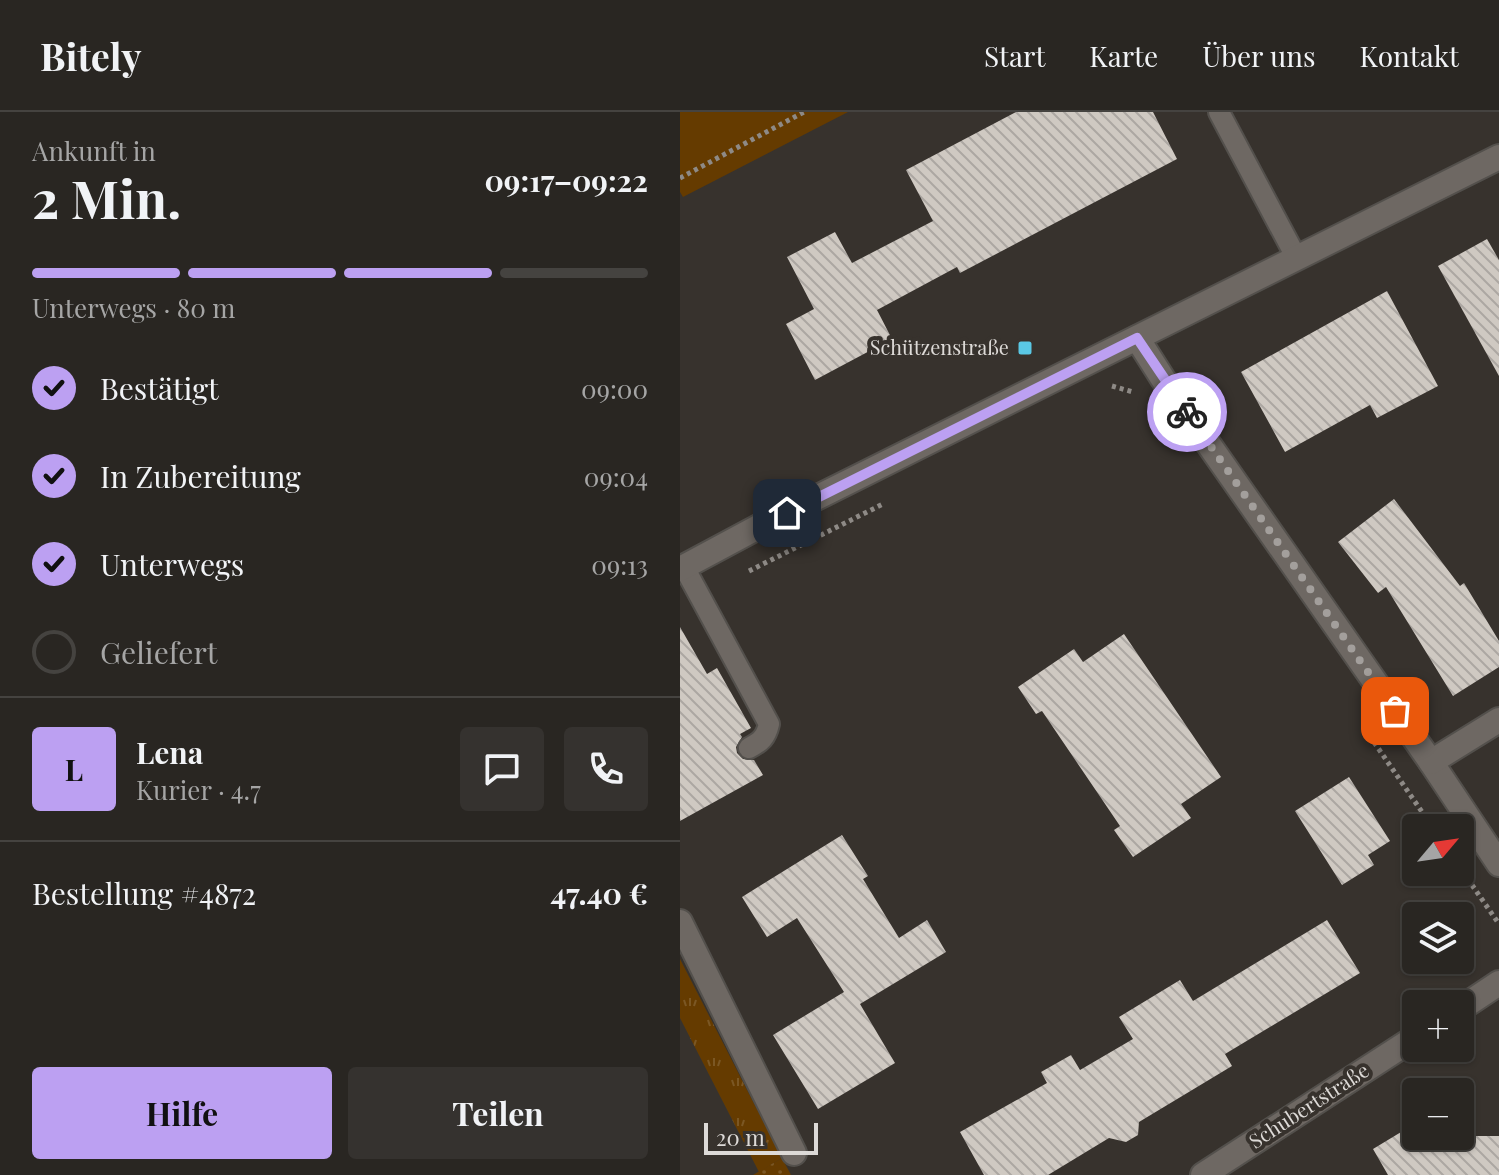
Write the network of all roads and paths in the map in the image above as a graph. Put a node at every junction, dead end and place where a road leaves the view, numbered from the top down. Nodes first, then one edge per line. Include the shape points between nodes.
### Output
1 (804, 112) edge
2 (1219, 112) edge
3 (1499, 157) edge
4 (680, 178) edge
5 (1296, 257) junction
6 (1137, 338) junction
7 (1163, 379) junction
8 (1100, 390) dead end
9 (895, 497) dead end
10 (682, 568) edge
11 (700, 596) junction
12 (1499, 720) edge
13 (749, 748) dead end
14 (1431, 762) junction
15 (1499, 864) edge
16 (1473, 886) edge
17 (680, 922) edge
18 (1499, 924) edge
19 (1499, 983) edge
20 (1474, 1000) edge
21 (1402, 1046) edge
22 (794, 1153) dead end
23 (1203, 1175) edge

1 - 4 path
2 - 5 lane
3 - 5 street
5 - 6 street
6 - 7 street
6 - 10 street
7 - 8 path via 1134,392 1114,386
7 - 14 street
9 - 11 path
10 - 11 lane
11 - 13 lane via 769,724 766,736
12 - 14 street
14 - 15 street
16 - 18 path
17 - 22 street
19 - 20 street
21 - 23 street, Schubertstraße

